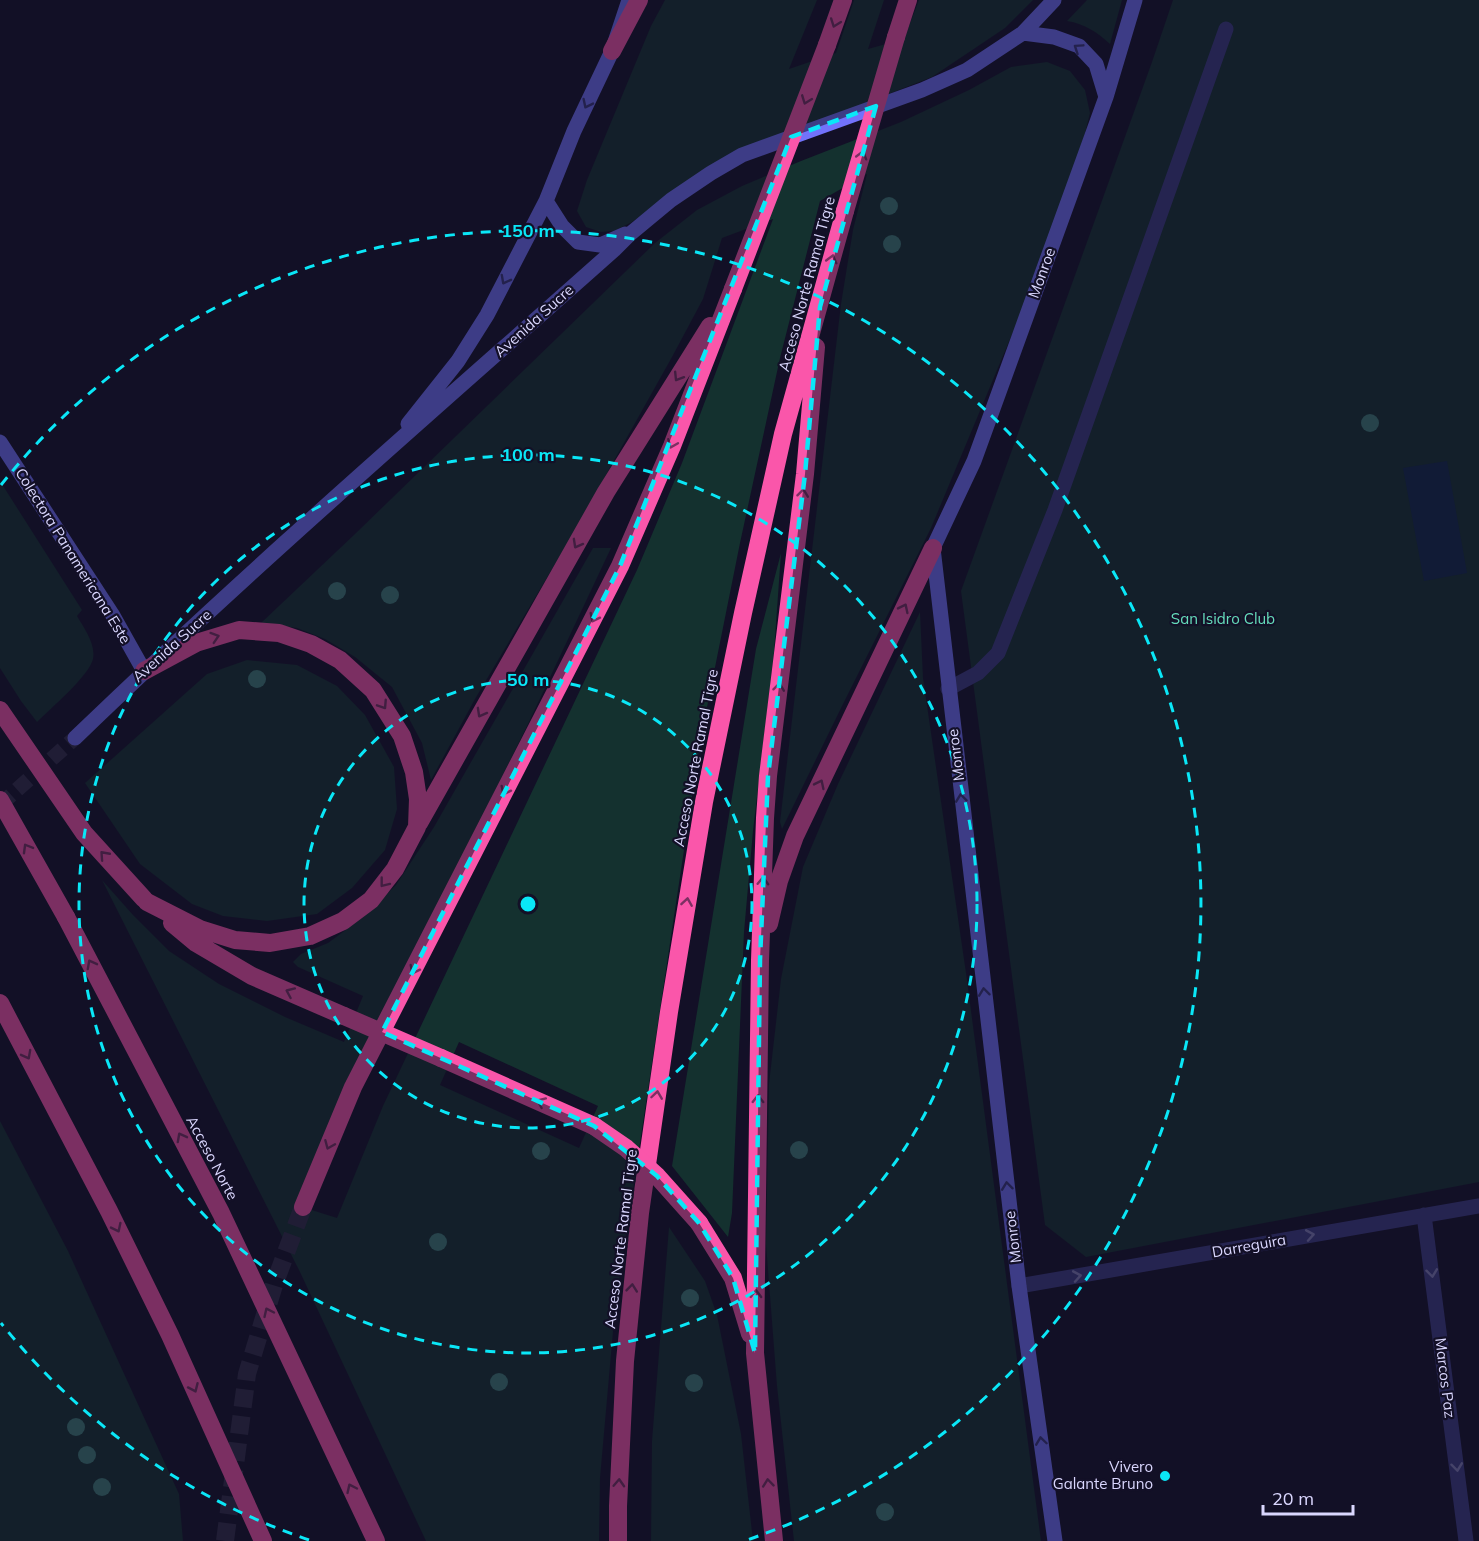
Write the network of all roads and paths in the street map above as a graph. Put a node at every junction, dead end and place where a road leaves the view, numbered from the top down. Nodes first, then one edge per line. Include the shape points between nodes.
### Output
1 (628, 0) edge
2 (639, 0) edge
3 (843, 0) edge
4 (908, 0) edge
5 (1054, 0) edge
6 (1136, 0) edge
7 (1226, 29) dead end
8 (1023, 33) junction
9 (612, 51) junction
10 (1106, 97) junction
11 (546, 201) junction
12 (637, 228) junction
13 (732, 290) junction
14 (820, 307) junction
15 (0, 442) edge
16 (382, 456) junction
17 (933, 548) junction
18 (144, 671) junction
19 (948, 689) junction
20 (0, 710) edge
21 (75, 738) tunnel mouth
22 (0, 800) edge
23 (417, 827) junction
24 (145, 900) junction
25 (760, 960) junction
26 (0, 1003) edge
27 (1479, 1206) edge
28 (303, 1207) tunnel mouth
29 (1424, 1215) junction
30 (1019, 1286) junction
31 (755, 1353) junction
32 (263, 1541) edge
33 (376, 1541) edge
34 (618, 1541) edge
35 (774, 1541) edge
36 (1055, 1541) edge
37 (1466, 1541) edge

1 - 9 main road
2 - 9 highway
3 -> 13 highway, bridge
14 -> 4 highway, Acceso Norte Ramal Tigre, bridge
5 - 8 main road, Avenida Sucre
6 - 10 main road, Monroe
7 - 19 street via 1055,510 998,653 978,673
10 -> 8 main road via 1096,64 1079,46 1054,37
8 - 12 main road, Avenida Sucre via 967,70 922,90 742,155 671,200
9 -> 11 main road
10 - 17 main road, Monroe via 974,460
11 - 12 main road via 578,242 600,245
11 -> 16 main road via 487,315 458,361
12 - 16 main road, Avenida Sucre
13 -> 23 highway via 606,492
13 -> 28 highway via 672,446 620,566 353,1087
25 -> 14 highway via 768,776 805,474
34 -> 14 highway, Acceso Norte Ramal Tigre via 625,1362 640,1214 669,1012 704,802 743,613 783,434
15 - 18 main road, Colectora Panamericana Este via 112,614
16 - 18 main road, Avenida Sucre
17 - 19 main road, Monroe
25 -> 17 highway via 795,836
18 - 21 main road, Avenida Sucre
18 -> 23 highway via 196,644 240,630 279,633 340,660 373,690 402,736 414,772
30 -> 19 main road, Monroe
24 -> 20 highway, bridge via 84,833
33 -> 22 highway, Acceso Norte, bridge via 221,1213
23 -> 24 highway via 395,869 371,900 343,921 310,936 270,943 235,940 200,929
31 -> 24 highway, bridge via 733,1278 699,1223 626,1148 594,1126 252,976 196,943
31 -> 25 highway
26 -> 32 highway via 170,1335
27 - 29 street, Darreguira
30 -> 29 street, Darreguira
29 -> 37 street, Marcos Paz
36 -> 30 main road, Monroe
35 -> 31 highway

